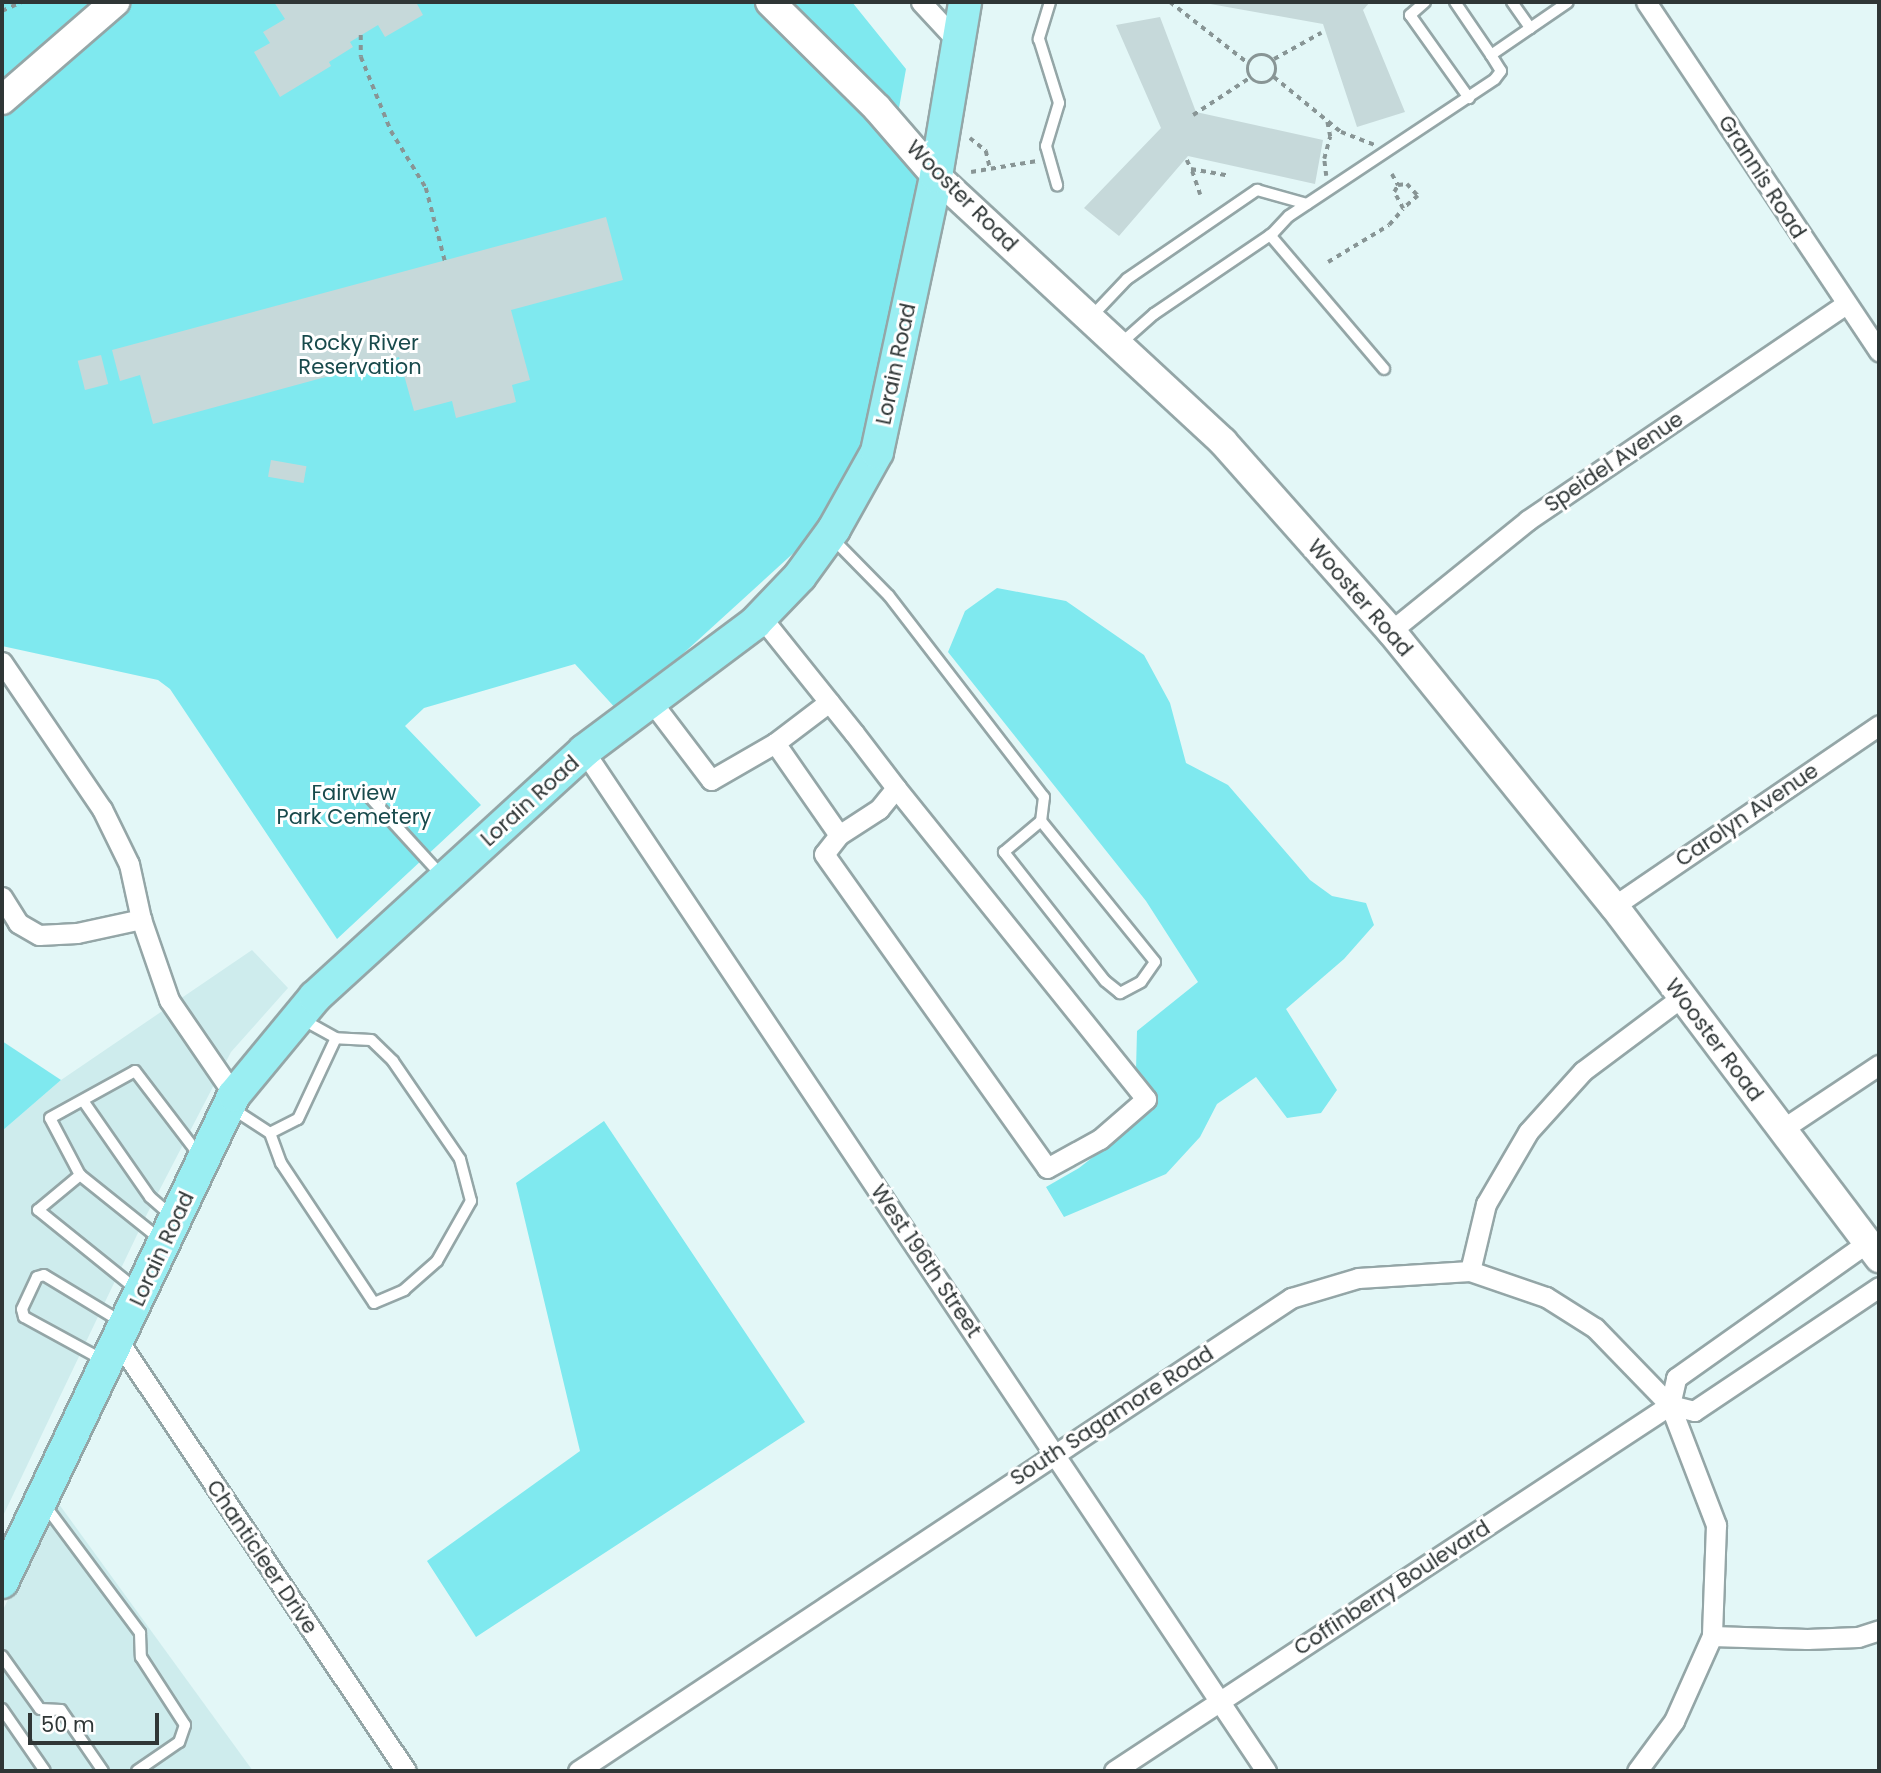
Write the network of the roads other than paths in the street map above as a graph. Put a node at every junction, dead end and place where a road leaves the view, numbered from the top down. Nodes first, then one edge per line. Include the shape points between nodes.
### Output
1 (115, 2) edge
2 (770, 2) edge
3 (921, 2) edge
4 (965, 2) edge
5 (1050, 2) edge
6 (1425, 2) edge
7 (1455, 2) edge
8 (1513, 2) edge
9 (1568, 2) edge
10 (1646, 2) edge
11 (1530, 28) junction
12 (958, 42) junction
13 (1491, 55) junction
14 (1469, 97) junction
15 (2, 100) edge
16 (936, 176) junction
17 (1057, 185) dead end
18 (1307, 204) junction
19 (1270, 235) junction
20 (1846, 304) junction
21 (1090, 318) junction
22 (1119, 345) junction
23 (1879, 352) edge
24 (1384, 369) dead end
25 (829, 536) junction
26 (761, 617) junction
27 (1391, 631) junction
28 (2, 662) edge
29 (651, 701) junction
30 (829, 702) junction
31 (1879, 725) edge
32 (775, 743) junction
33 (584, 751) junction
34 (896, 788) junction
35 (368, 795) dead end
36 (1041, 821) junction
37 (839, 835) junction
38 (444, 879) junction
39 (2, 897) edge
40 (1614, 906) junction
41 (141, 919) junction
42 (1682, 996) junction
43 (299, 1017) junction
44 (337, 1038) junction
45 (1879, 1065) edge
46 (232, 1100) junction
47 (84, 1102) junction
48 (1781, 1130) junction
49 (270, 1133) junction
50 (203, 1161) junction
51 (80, 1175) junction
52 (169, 1230) junction
53 (1873, 1250) edge
54 (1470, 1270) junction
55 (1879, 1287) edge
56 (141, 1293) junction
57 (118, 1343) junction
58 (1670, 1405) junction
59 (1055, 1453) junction
60 (41, 1501) junction
61 (2, 1582) edge
62 (1879, 1630) edge
63 (1712, 1636) junction
64 (2, 1656) edge
65 (1219, 1700) junction
66 (2, 1709) edge
67 (45, 1771) edge
68 (103, 1771) edge
69 (137, 1771) edge
70 (406, 1771) edge
71 (578, 1771) edge
72 (1114, 1771) edge
73 (1266, 1771) edge
74 (1637, 1771) edge

1 - 15 main road
2 - 16 main road, Wooster Road via 877,108
3 - 12 street
4 - 12 main road, Lorain Road
5 - 17 lane via 1039,39 1059,103 1047,130
6 - 14 lane via 1410,15
7 - 13 lane
8 - 11 lane
9 - 11 lane
10 - 20 street, Grannis Road
11 - 13 lane
12 - 16 main road, Lorain Road
13 - 14 lane via 1501,71
14 - 18 lane
16 - 21 main road, Wooster Road
16 - 25 main road, Lorain Road via 877,452
18 - 19 lane
18 - 21 lane via 1257,190 1127,279
19 - 22 lane via 1154,314
19 - 24 lane
20 - 23 street, Grannis Road
20 - 27 street, Speidel Avenue via 1528,520
21 - 22 main road, Wooster Road
22 - 27 main road, Wooster Road via 1223,442
25 - 26 main road, Lorain Road via 800,576
25 - 36 lane via 889,596 1013,754 1044,797
26 - 29 main road, Lorain Road
26 - 30 street
27 - 40 main road, Wooster Road
28 - 41 street via 102,809 129,864
29 - 32 street via 711,780
29 - 33 main road, Lorain Road
30 - 32 street
30 - 34 street
31 - 40 street, Carolyn Avenue
32 - 37 street
33 - 38 main road, Lorain Road
33 - 59 street, West 196th Street
34 - 37 street via 878,809
34 - 37 street via 1146,1099 1100,1139 1047,1168 824,854
35 - 38 lane
36 - 36 lane via 1155,962 1141,982 1120,993 1105,982 1004,852
38 - 43 main road, Lorain Road
39 - 41 street via 18,923 39,935
40 - 42 main road, Wooster Road
41 - 46 street via 169,1000
42 - 48 main road, Wooster Road
42 - 54 street via 1583,1071 1528,1132 1486,1204
43 - 44 lane
43 - 46 main road, Lorain Road
44 - 49 lane via 298,1119
44 - 49 lane via 372,1040 393,1061 460,1158 471,1201 437,1261 404,1290 374,1303 281,1163
45 - 48 street
46 - 49 lane
46 - 50 main road, Lorain Road
47 - 50 lane via 135,1071
47 - 51 lane via 50,1118
47 - 52 lane
48 - 53 main road, Wooster Road
50 - 52 main road, Lorain Road
51 - 52 lane
51 - 56 lane via 38,1210
52 - 56 main road, Lorain Road
53 - 58 street via 1676,1378
54 - 58 street, South Sagamore Road via 1546,1297 1595,1328
54 - 59 street, South Sagamore Road via 1358,1278 1291,1298
55 - 58 street via 1694,1411
56 - 57 main road, Lorain Road
57 - 57 lane via 44,1275 37,1277 22,1309 24,1317
57 - 60 main road, Lorain Road
57 - 70 street, Chanticleer Drive
58 - 63 street via 1716,1525
58 - 65 street, Coffinberry Boulevard
59 - 65 street, West 196th Street
59 - 71 street, South Sagamore Road
60 - 61 main road, Lorain Road
60 - 69 lane via 140,1633 141,1657 185,1725 179,1742
62 - 63 street via 1858,1637 1807,1639
63 - 74 street via 1674,1721
64 - 68 lane via 40,1709 61,1710
65 - 72 street, Coffinberry Boulevard
65 - 73 street, West 196th Street
66 - 67 lane

